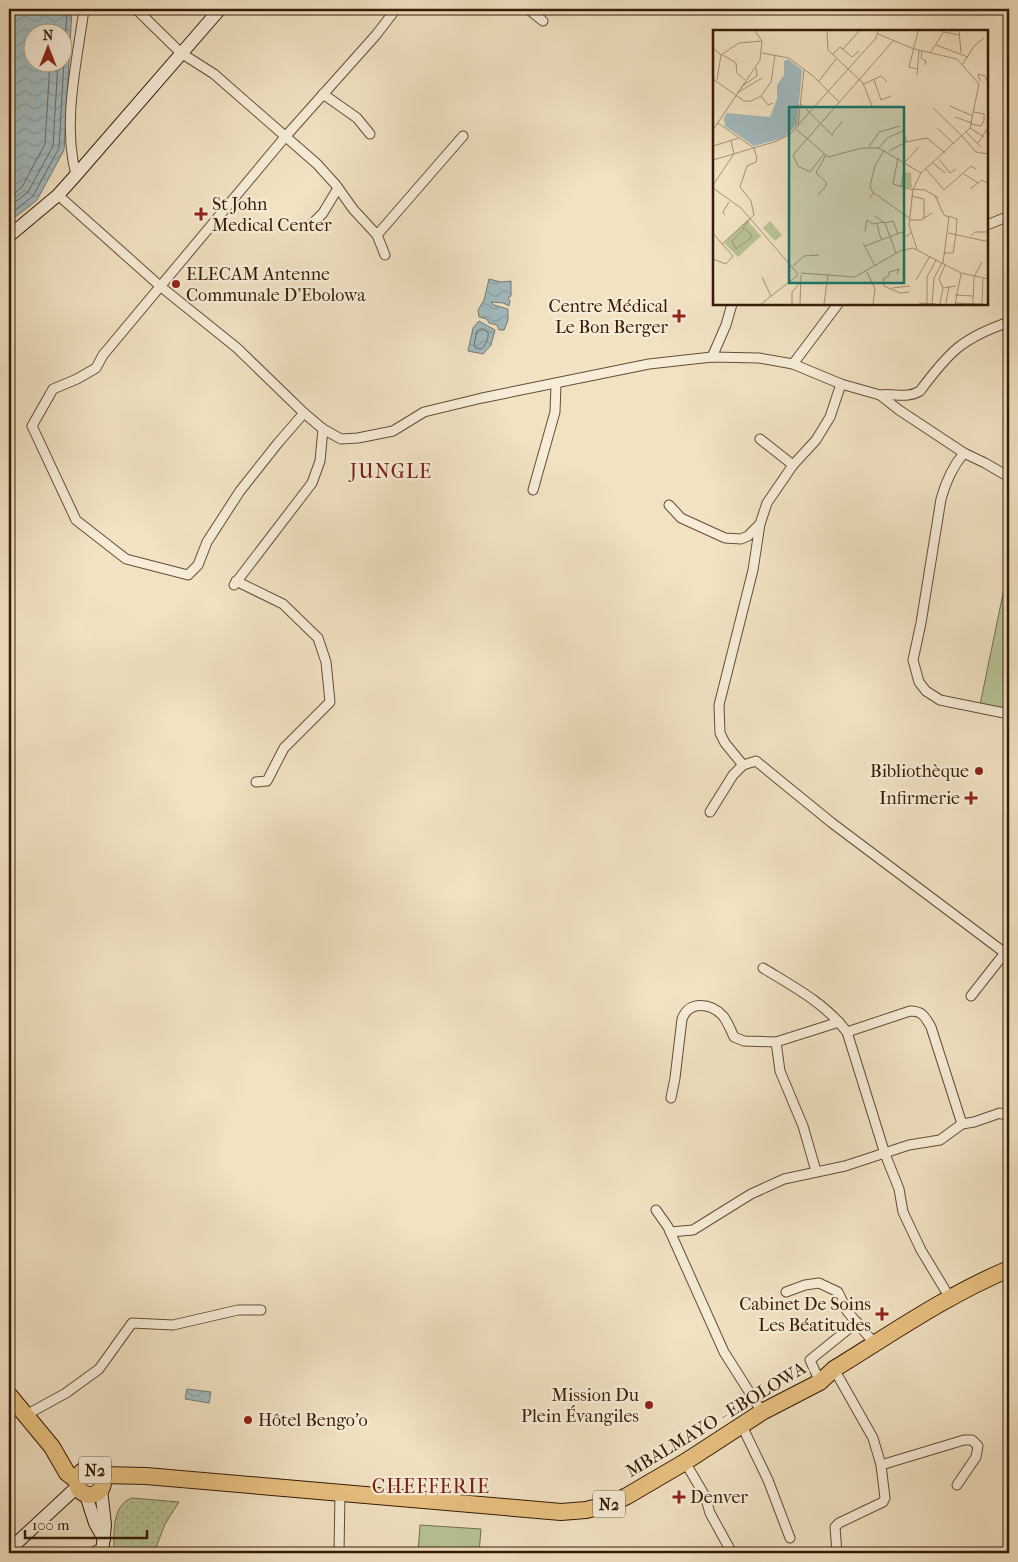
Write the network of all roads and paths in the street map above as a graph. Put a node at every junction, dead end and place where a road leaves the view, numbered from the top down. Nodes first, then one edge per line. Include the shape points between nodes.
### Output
1 (84, 9) edge
2 (136, 9) edge
3 (220, 9) edge
4 (396, 9) edge
5 (528, 9) edge
6 (543, 21) dead end
7 (181, 53) junction
8 (323, 94) junction
9 (370, 134) dead end
10 (463, 136) dead end
11 (285, 137) junction
12 (76, 176) junction
13 (338, 188) junction
14 (58, 195) junction
15 (1009, 216) edge
16 (988, 225) edge
17 (310, 226) dead end
18 (377, 235) junction
19 (9, 236) edge
20 (385, 255) dead end
21 (160, 286) junction
22 (732, 305) edge
23 (837, 305) edge
24 (1009, 322) edge
25 (712, 357) junction
26 (794, 364) junction
27 (556, 384) junction
28 (841, 384) junction
29 (880, 395) junction
30 (304, 413) junction
31 (323, 429) junction
32 (760, 439) dead end
33 (964, 453) junction
34 (793, 465) junction
35 (1009, 477) edge
36 (533, 490) dead end
37 (669, 505) dead end
38 (760, 524) junction
39 (1009, 714) edge
40 (743, 765) junction
41 (256, 782) dead end
42 (710, 812) dead end
43 (1007, 955) edge
44 (763, 968) dead end
45 (971, 996) dead end
46 (839, 1022) junction
47 (847, 1032) junction
48 (776, 1042) junction
49 (671, 1098) dead end
50 (1009, 1121) edge
51 (962, 1124) junction
52 (885, 1154) junction
53 (816, 1171) junction
54 (656, 1210) dead end
55 (670, 1232) junction
56 (1009, 1269) edge
57 (786, 1292) dead end
58 (950, 1298) junction
59 (261, 1310) dead end
60 (857, 1322) junction
61 (875, 1344) junction
62 (834, 1369) junction
63 (820, 1382) junction
64 (9, 1395) edge
65 (762, 1412) junction
66 (26, 1415) junction
67 (742, 1426) junction
68 (686, 1462) junction
69 (881, 1464) junction
70 (89, 1484) junction
71 (957, 1485) dead end
72 (340, 1493) junction
73 (790, 1538) dead end
74 (100, 1549) edge
75 (9, 1550) edge
76 (340, 1553) edge
77 (732, 1553) edge
78 (837, 1553) edge

1 - 12 street via 70,144
2 - 7 street
3 - 7 street
4 - 8 street
5 - 6 street
7 - 11 street via 214,74
7 - 12 street
8 - 9 street via 357,118
8 - 11 street
10 - 18 street
11 - 13 street via 317,164
11 - 21 street
12 - 14 street
13 - 17 street via 323,213
13 - 18 street
14 - 19 street
14 - 21 street
15 - 16 street
18 - 20 street
21 - 30 street via 237,348
21 - 30 street via 96,368 53,389 32,426 76,520 126,560 188,575 198,565 207,542 240,491
22 - 25 street
23 - 26 street
24 - 29 street via 969,338 952,350 914,395
25 - 26 street via 759,358
25 - 27 street via 649,364
26 - 28 street
27 - 31 street via 424,412 393,431 340,439
27 - 36 street via 554,412
28 - 29 street
28 - 34 street via 830,417 816,440
29 - 33 street
30 - 31 street
31 - 41 street via 320,461 312,483 235,583 283,604 318,638 326,662 330,702 284,748 267,781
32 - 34 street
33 - 35 street
33 - 39 street via 952,467 941,499 913,660 919,682 940,700
34 - 38 street via 767,503
37 - 38 street via 681,518 725,538 741,540
38 - 40 street via 753,570 719,705 720,732 725,744
40 - 42 street
40 - 43 street via 756,761 832,823
43 - 45 street
44 - 46 street via 812,998
46 - 47 street
46 - 48 street
47 - 51 street via 910,1012 924,1014
47 - 52 street
48 - 49 street via 738,1040 723,1017 714,1010 702,1005 691,1007 684,1012 682,1019
48 - 53 street via 780,1071 803,1126
50 - 51 street via 1000,1113
51 - 52 street via 940,1140 909,1145
52 - 53 street
52 - 58 street via 899,1190 903,1212
53 - 55 street via 784,1179 750,1194 693,1230
54 - 55 street
55 - 65 street via 724,1352
56 - 58 highway, MBALMAYO - EBOLOWA / N2
57 - 60 street via 819,1283 838,1292 847,1311
58 - 61 highway, MBALMAYO - EBOLOWA / N2
59 - 66 street via 238,1310 173,1325 132,1323 99,1369 66,1393
60 - 61 street
60 - 63 street via 810,1360
61 - 62 highway, MBALMAYO - EBOLOWA / N2
62 - 63 highway, MBALMAYO - EBOLOWA / N2
62 - 69 street via 870,1430
63 - 65 highway, MBALMAYO - EBOLOWA / N2
64 - 66 highway, N2
65 - 67 highway, MBALMAYO - EBOLOWA / N2
66 - 70 highway, N2
67 - 68 highway, MBALMAYO - EBOLOWA / N2
67 - 73 street via 768,1480
68 - 72 highway, MBALMAYO - EBOLOWA / N2 via 628,1496 586,1510 560,1512
68 - 77 street
69 - 71 street via 972,1440 978,1446 976,1457
69 - 78 street via 885,1498 883,1502 835,1526
70 - 72 highway, MBALMAYO - EBOLOWA / N2 via 111,1485 146,1476
70 - 74 street
70 - 75 street via 45,1517
72 - 76 street

